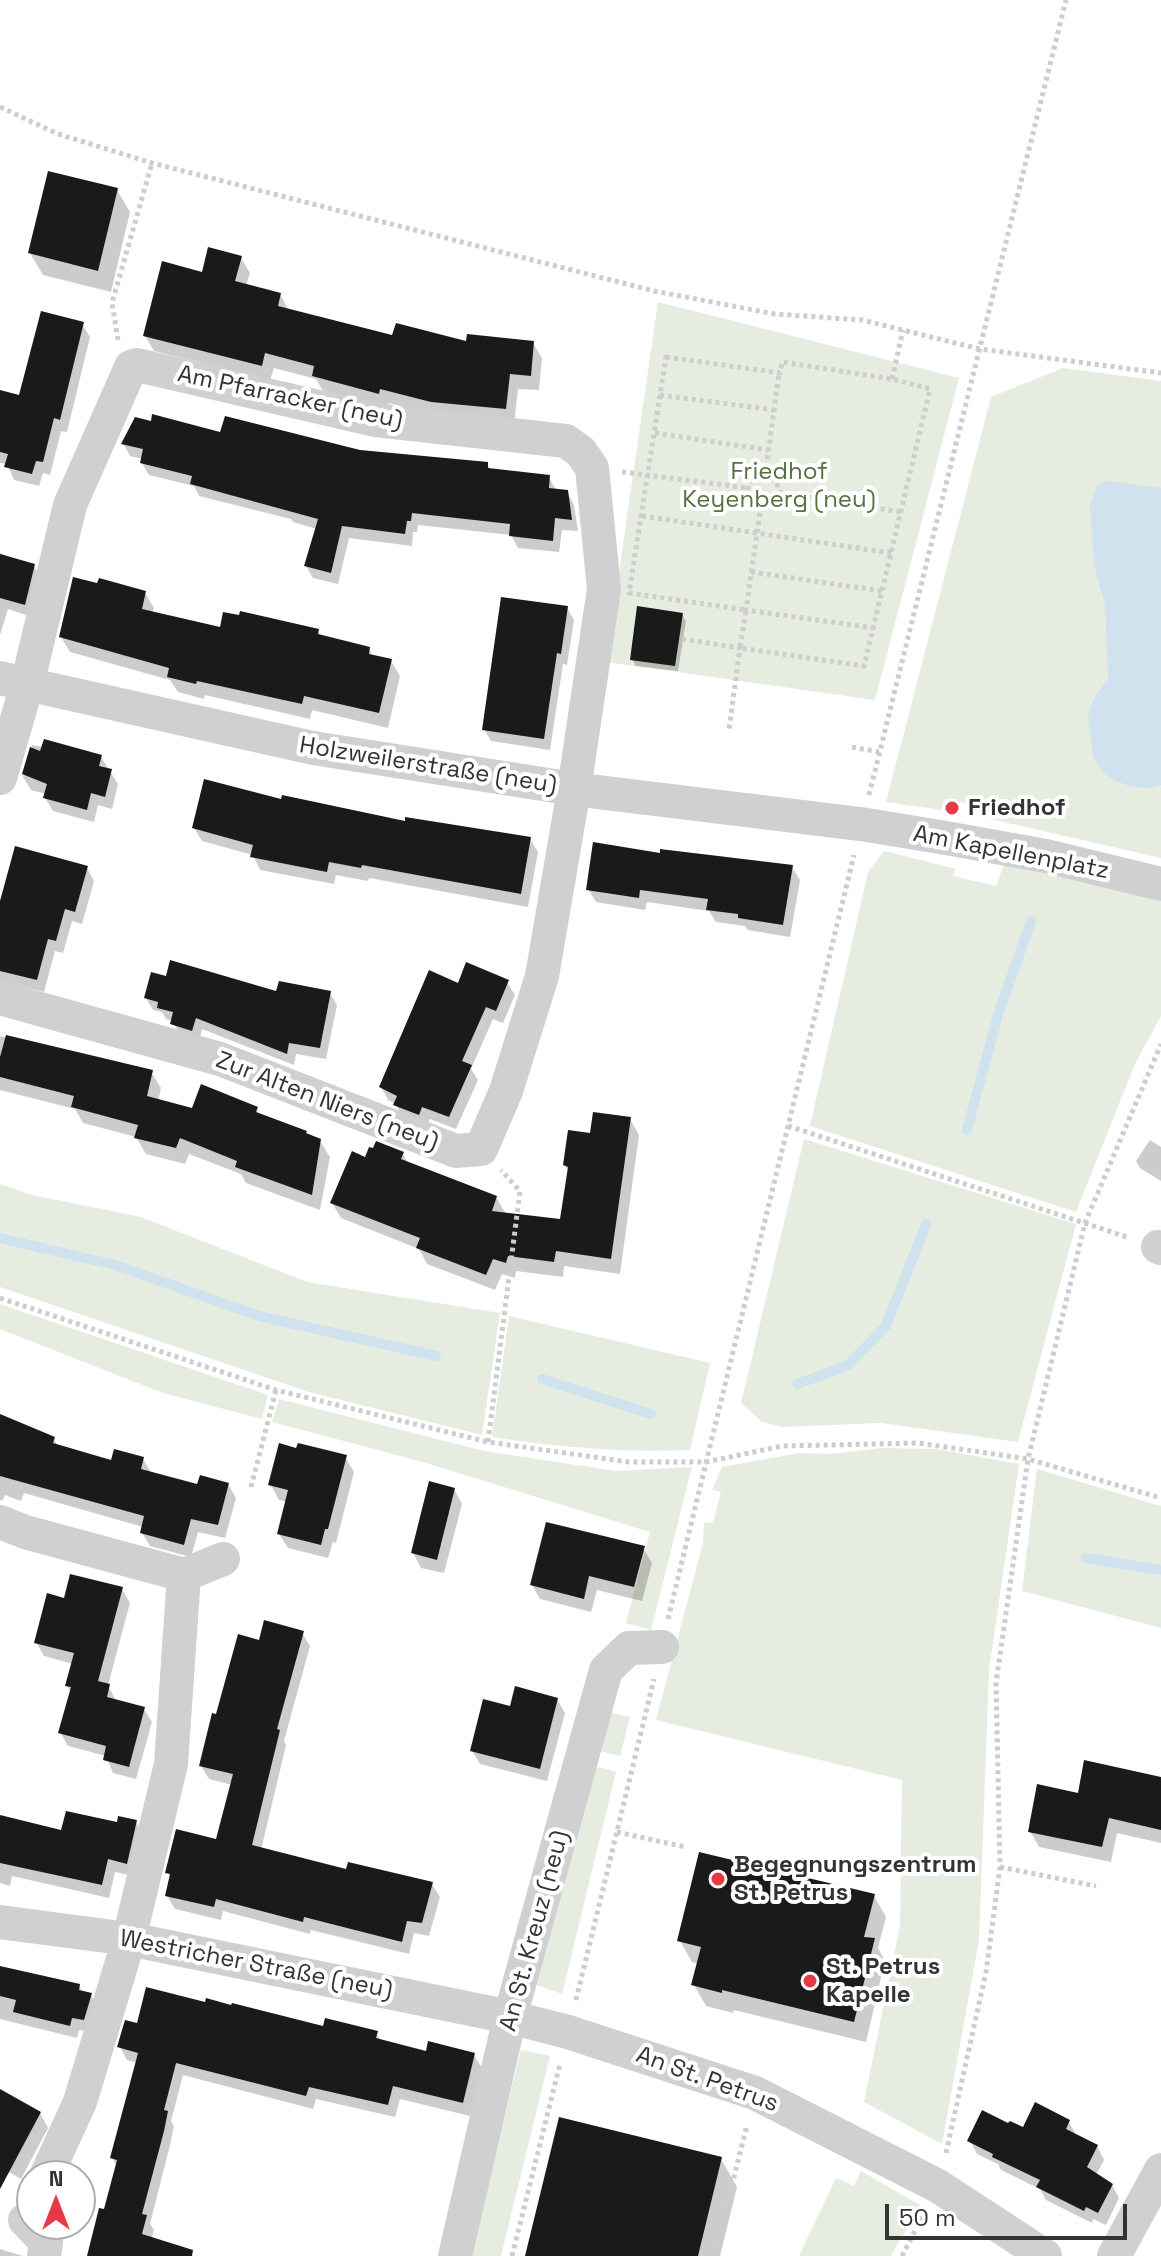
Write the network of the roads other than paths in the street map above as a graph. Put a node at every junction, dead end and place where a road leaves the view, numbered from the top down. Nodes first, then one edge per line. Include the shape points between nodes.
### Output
1 (14, 681) edge
2 (0, 778) edge
3 (574, 789) junction
4 (861, 824) joint
5 (1161, 884) edge
6 (0, 998) edge
7 (0, 1522) edge
8 (223, 1559) dead end
9 (184, 1575) junction
10 (662, 1647) dead end
11 (0, 1922) edge
12 (129, 1939) junction
13 (510, 2017) junction
14 (53, 2160) edge
15 (1161, 2170) edge
16 (455, 2256) edge
17 (1045, 2256) edge
18 (1114, 2256) edge

1 - 2 street
1 - 3 street, Holzweilerstraße (neu) via 313,748
1 - 3 street, Am Pfarracker (neu) via 70,505 131,367 375,420 566,441 592,468 604,589
3 - 4 street, Holzweilerstraße (neu)
3 - 6 street, Zur Alten Niers (neu) via 542,976 506,1091 481,1149 456,1151 220,1059
4 - 5 street, Am Kapellenplatz via 1046,856
7 - 9 street
8 - 9 street
9 - 12 street via 171,1764
10 - 13 street, An St. Kreuz (neu) via 629,1648 606,1670
11 - 12 street, Westricher Straße (neu)
12 - 13 street, Westricher Straße (neu)
12 - 14 street via 80,2102
13 - 16 street, An St. Kreuz (neu)
13 - 17 street, An St. Petrus via 755,2093 938,2186
15 - 18 street

